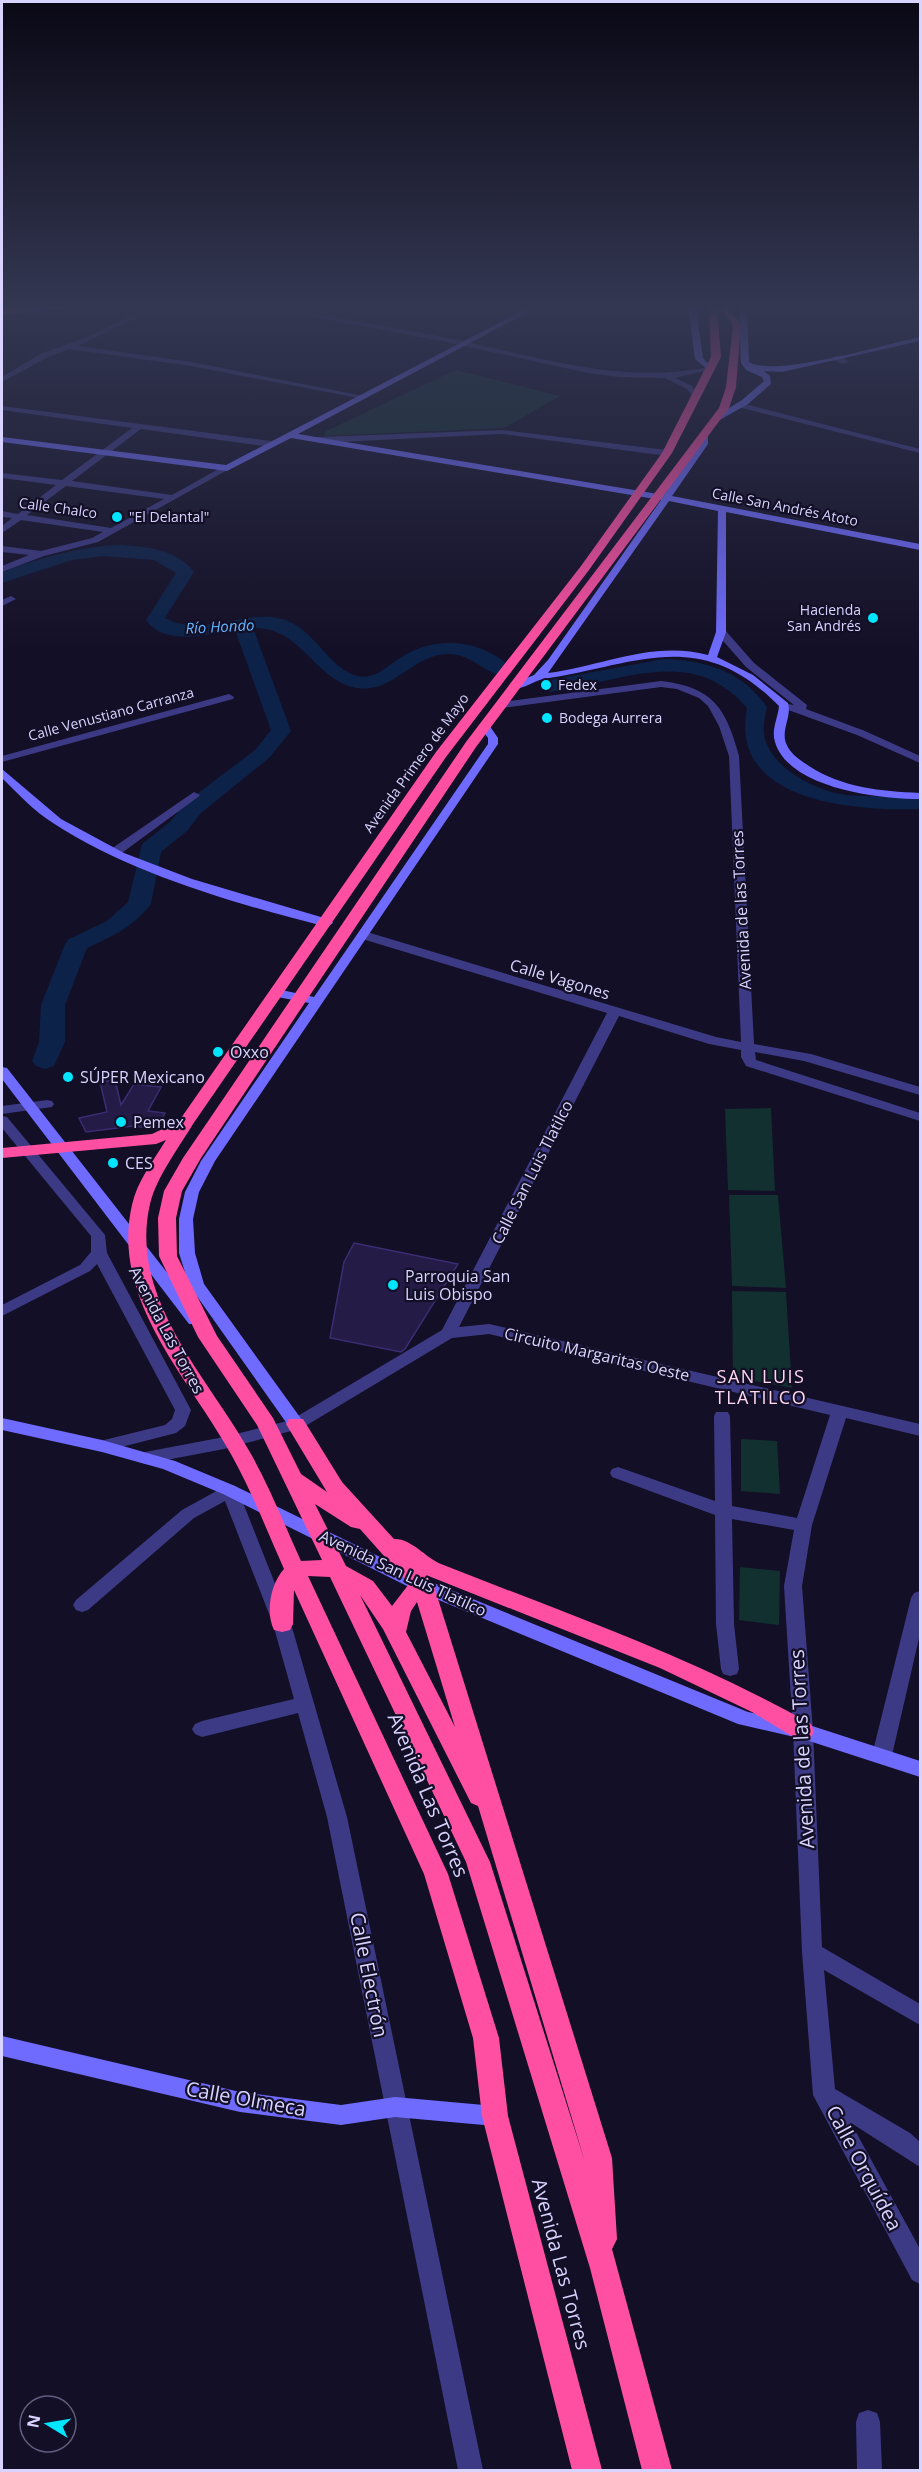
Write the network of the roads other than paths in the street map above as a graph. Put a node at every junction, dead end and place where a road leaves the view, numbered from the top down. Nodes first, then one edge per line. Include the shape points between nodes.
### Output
1 (101, 422) edge
2 (314, 422) edge
3 (683, 422) edge
4 (713, 422) edge
5 (807, 422) edge
6 (138, 427) junction
7 (289, 435) junction
8 (700, 438) junction
9 (2, 440) edge
10 (318, 440) junction
11 (271, 444) junction
12 (104, 452) junction
13 (921, 452) edge
14 (667, 453) junction
15 (227, 468) junction
16 (2, 475) edge
17 (63, 483) junction
18 (639, 493) junction
19 (171, 497) junction
20 (663, 501) junction
21 (722, 508) junction
22 (2, 514) edge
23 (19, 516) junction
24 (2, 530) edge
25 (110, 530) junction
26 (921, 547) edge
27 (2, 549) edge
28 (40, 554) junction
29 (585, 568) junction
30 (2, 569) edge
31 (615, 571) junction
32 (721, 632) junction
33 (712, 658) junction
34 (536, 671) junction
35 (229, 697) dead end
36 (502, 705) junction
37 (784, 705) junction
38 (830, 721) junction
39 (485, 727) junction
40 (2, 759) edge
41 (921, 760) edge
42 (2, 772) edge
43 (194, 795) dead end
44 (921, 795) edge
45 (116, 852) junction
46 (327, 923) junction
47 (363, 935) junction
48 (277, 993) junction
49 (318, 1001) junction
50 (614, 1013) junction
51 (748, 1047) junction
52 (2, 1071) edge
53 (921, 1091) edge
54 (47, 1104) dead end
55 (2, 1110) edge
56 (921, 1117) edge
57 (2, 1120) edge
58 (185, 1124) junction
59 (30, 1152) junction
60 (2, 1153) edge
61 (151, 1179) joint
62 (99, 1253) junction
63 (2, 1311) edge
64 (448, 1333) junction
65 (208, 1337) junction
66 (840, 1410) junction
67 (723, 1416) dead end
68 (2, 1424) edge
69 (296, 1424) junction
70 (921, 1430) edge
71 (102, 1446) junction
72 (145, 1458) junction
73 (618, 1473) dead end
74 (291, 1478) junction
75 (229, 1490) junction
76 (723, 1511) junction
77 (803, 1525) junction
78 (423, 1586) junction
79 (921, 1598) edge
80 (82, 1605) dead end
81 (282, 1624) junction
82 (395, 1633) junction
83 (730, 1669) dead end
84 (305, 1704) junction
85 (202, 1729) dead end
86 (803, 1731) junction
87 (882, 1755) junction
88 (921, 1769) edge
89 (500, 1838) junction
90 (812, 1952) junction
91 (921, 2015) edge
92 (2, 2046) edge
93 (824, 2095) junction
94 (395, 2107) junction
95 (495, 2116) junction
96 (921, 2156) edge
97 (604, 2268) junction
98 (921, 2272) edge
99 (868, 2422) dead end
100 (471, 2470) edge
101 (587, 2470) edge
102 (657, 2470) edge
103 (870, 2470) edge

1 - 6 street
2 - 7 street
3 - 14 highway, Avenida Primero de Mayo
4 - 8 highway
5 - 13 street
6 - 11 street
6 - 12 street
7 - 10 street, Calle San Andrés Atoto
7 - 11 street
8 - 20 street via 704,444
8 - 34 highway
9 - 12 street
10 - 14 street via 502,432
10 - 18 street, Calle San Andrés Atoto
11 - 15 street
12 - 15 street
12 - 17 street
14 - 18 highway, Avenida Primero de Mayo
15 - 19 street
16 - 17 street
17 - 19 street
17 - 23 street
18 - 20 street, Calle San Andrés Atoto
18 - 29 highway, Avenida Primero de Mayo
19 - 25 street
20 - 21 street, Calle San Andrés Atoto
20 - 31 street
21 - 26 street, Calle San Andrés Atoto
21 - 32 street
22 - 23 street, Calle Chalco
23 - 24 street
23 - 25 street, Calle Chalco
25 - 28 street via 95,540
27 - 28 street
28 - 30 street
29 - 31 highway via 603,566
29 - 46 highway, Avenida Primero de Mayo via 441,755
31 - 34 street via 552,662
32 - 33 street
32 - 38 street via 750,664 789,697
33 - 34 street via 680,651 651,652 567,674
33 - 37 street via 748,677
34 - 36 highway
35 - 40 street, Calle Venustiano Carranza
36 - 39 highway
36 - 51 street, Avenida de las Torres via 661,684 682,685 698,691 712,703 734,756
37 - 38 street
37 - 44 street via 781,745 807,771 856,792
38 - 41 street
39 - 47 street via 493,744
39 - 65 highway via 173,1191 167,1218 168,1256
42 - 45 street via 55,820
43 - 45 street
45 - 46 street via 154,869
46 - 48 highway, Avenida Primero de Mayo
47 - 49 street
47 - 50 street, Calle Vagones
48 - 49 street
48 - 58 highway, Avenida Primero de Mayo
49 - 69 street via 208,1161 192,1192 186,1219 187,1253 197,1285
50 - 51 street, Calle Vagones
50 - 64 street, Calle San Luis Tlatilco
51 - 53 street, Calle Vagones via 806,1057
51 - 56 street, Avenida de las Torres via 751,1063
52 - 65 street
54 - 55 street
57 - 59 street
58 - 59 highway via 156,1139
58 - 61 highway, Avenida Primero de Mayo
59 - 60 highway
59 - 62 street via 98,1235
61 - 95 highway, Avenida Las Torres via 141,1204 137,1246 145,1288 166,1334 242,1455 436,1874 486,2038
62 - 63 street via 85,1268
62 - 71 street, Avenida Las Torres via 183,1410 179,1422 170,1429
64 - 66 street, Circuito Margaritas Oeste via 489,1329
64 - 69 street
65 - 74 highway, Avenida Las Torres via 266,1423
66 - 70 street, Circuito Margaritas Oeste
66 - 77 street, Avenida de las Torres
67 - 76 street
68 - 71 street, Avenida San Luis Tlatilco
69 - 72 street
69 - 78 highway via 335,1487
71 - 72 street, Avenida San Luis Tlatilco
72 - 75 street, Avenida San Luis Tlatilco
73 - 76 street
74 - 86 highway via 430,1568 705,1678 755,1701
74 - 97 highway, Avenida Las Torres via 478,1862
75 - 78 street, Avenida San Luis Tlatilco
75 - 80 street via 188,1514
75 - 81 street, Calle Electrón
76 - 77 street
76 - 83 street via 725,1624
77 - 86 street, Avenida de las Torres via 793,1587
78 - 82 highway via 408,1595 400,1609
78 - 86 street, Avenida San Luis Tlatilco via 745,1719
78 - 89 highway
79 - 87 street
81 - 82 highway via 282,1585 290,1573 305,1568 331,1569 353,1578 371,1592
81 - 84 street, Calle Electrón
82 - 89 highway
84 - 85 street
84 - 94 street, Calle Electrón via 337,1817
86 - 87 street, Avenida San Luis Tlatilco
86 - 90 street, Avenida de las Torres
87 - 88 street, Avenida San Luis Tlatilco
89 - 97 highway via 598,2158
90 - 91 street
90 - 93 street, Avenida de las Torres
92 - 94 street, Calle Olmeca via 240,2102 341,2115
93 - 96 street
93 - 98 street, Calle Orquídea
94 - 95 street, Calle Olmeca
94 - 100 street, Calle Electrón
95 - 101 highway, Avenida Las Torres
97 - 102 highway, Avenida Las Torres
99 - 103 street

